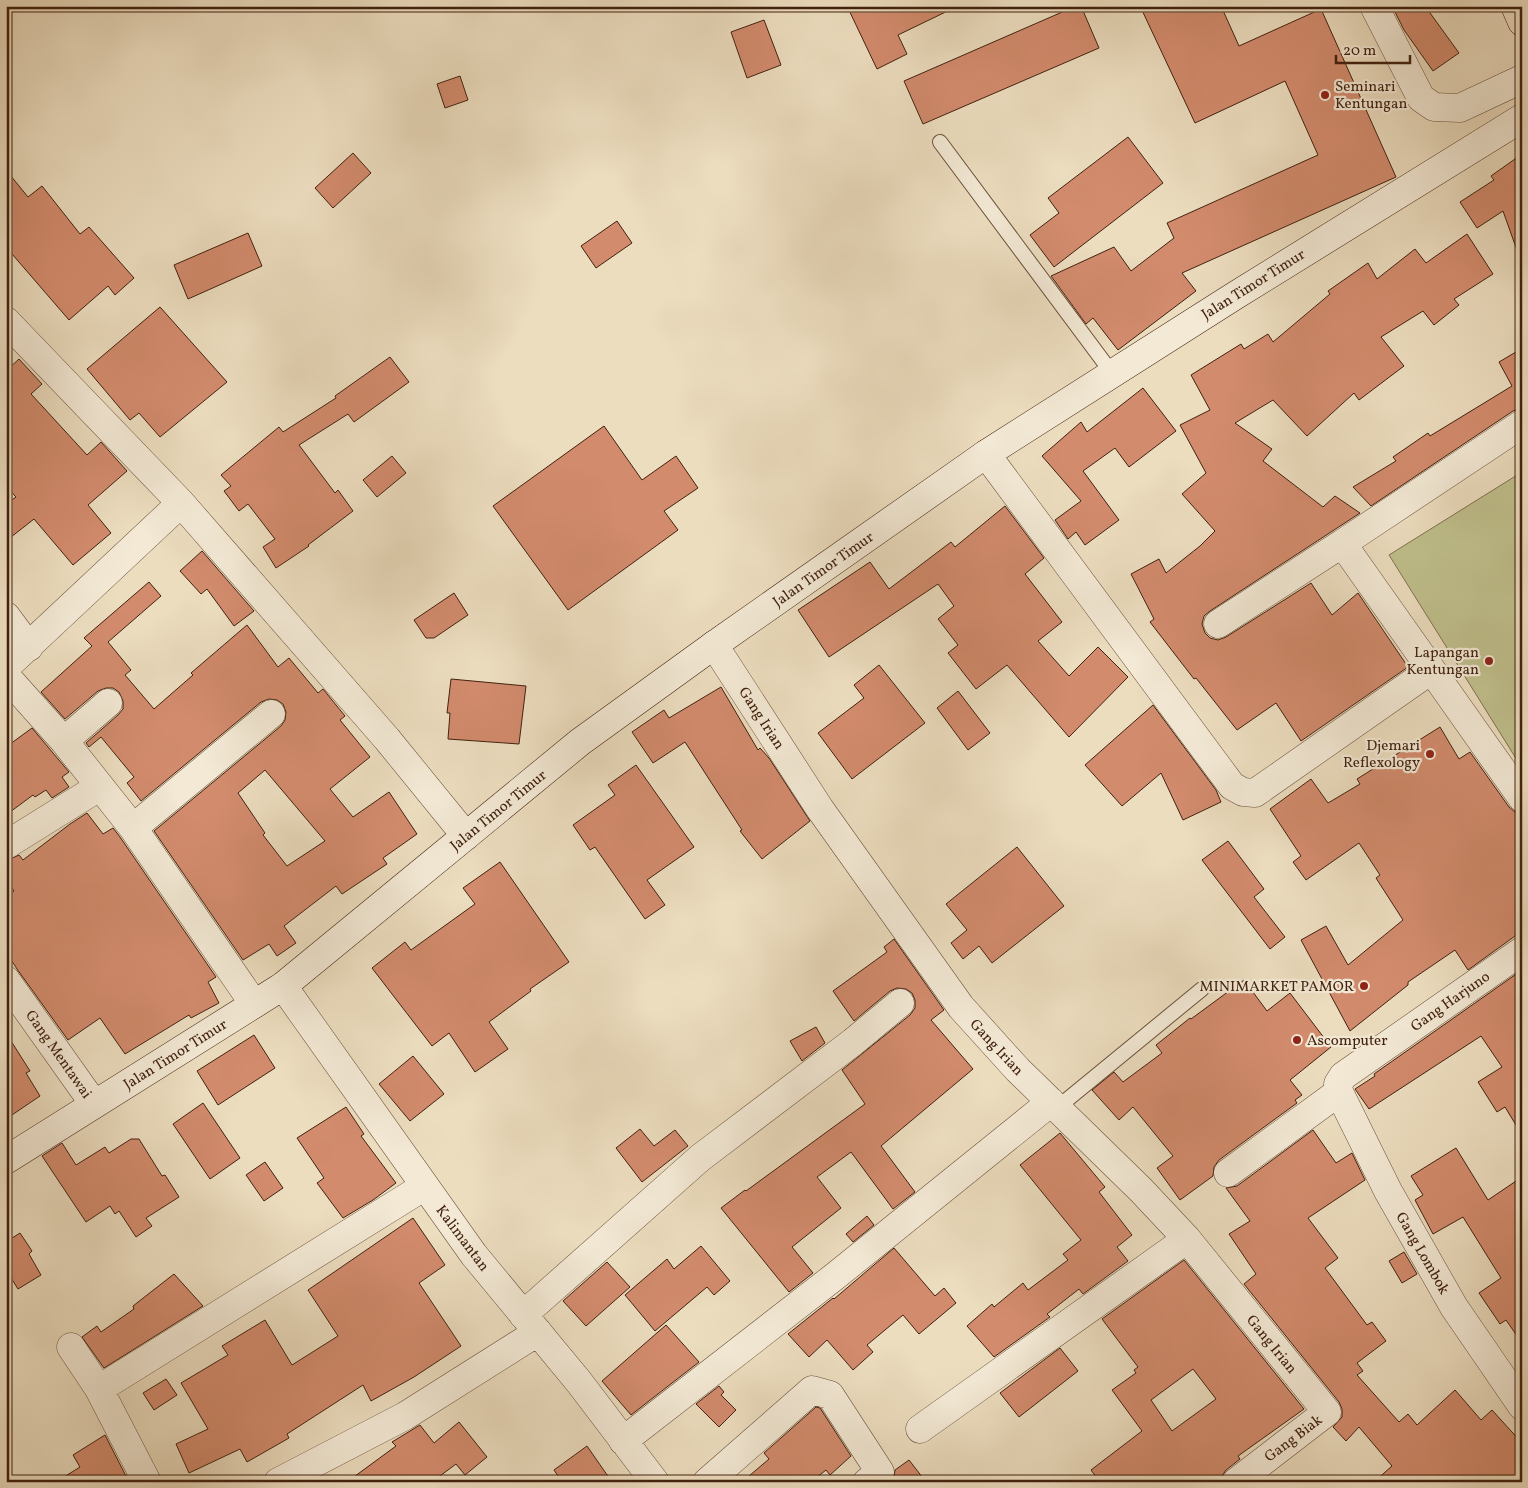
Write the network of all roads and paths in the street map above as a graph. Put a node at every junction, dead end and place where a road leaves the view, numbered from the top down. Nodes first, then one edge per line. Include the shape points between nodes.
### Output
1 (1374, 6) edge
2 (1515, 6) edge
3 (1522, 22) edge
4 (1522, 79) edge
5 (1522, 118) edge
6 (940, 142) dead end
7 (6, 321) edge
8 (1112, 373) junction
9 (1522, 424) edge
10 (986, 454) junction
11 (181, 503) junction
12 (1343, 543) junction
13 (6, 616) edge
14 (1218, 624) dead end
15 (714, 645) junction
16 (29, 647) junction
17 (6, 667) edge
18 (1431, 670) junction
19 (6, 676) edge
20 (108, 703) dead end
21 (271, 714) dead end
22 (64, 741) junction
23 (99, 787) junction
24 (1522, 798) edge
25 (133, 828) junction
26 (466, 836) junction
27 (6, 845) edge
28 (1522, 951) edge
29 (6, 980) edge
30 (283, 986) junction
31 (1202, 989) dead end
32 (900, 1003) dead end
33 (254, 1004) junction
34 (1339, 1092) junction
35 (94, 1104) junction
36 (1054, 1105) junction
37 (6, 1160) edge
38 (1228, 1173) dead end
39 (425, 1186) junction
40 (1187, 1239) junction
41 (530, 1324) junction
42 (71, 1347) dead end
43 (99, 1389) junction
44 (1522, 1406) edge
45 (1327, 1412) joint
46 (920, 1429) dead end
47 (623, 1441) junction
48 (147, 1482) edge
49 (278, 1482) edge
50 (655, 1482) edge
51 (707, 1482) edge
52 (867, 1482) edge
53 (1236, 1482) edge

1 - 4 street via 1421,98 1434,107 1460,108
2 - 3 main road
5 - 8 street, Jalan Timor Timur
6 - 8 lane
7 - 11 street
8 - 10 street, Jalan Timor Timur
9 - 12 street
10 - 15 street, Jalan Timor Timur
10 - 18 street via 1232,786 1243,792 1256,793
11 - 16 street
11 - 26 street
12 - 14 street
12 - 18 street
13 - 16 street
15 - 26 street, Jalan Timor Timur via 580,742
15 - 36 street, Gang Irian via 820,809 961,1007
16 - 17 street
18 - 24 street
19 - 22 street
20 - 22 street
21 - 25 street
22 - 23 street
23 - 25 street
23 - 27 street
25 - 33 street
26 - 30 street, Jalan Timor Timur
28 - 34 street, Gang Harjuno via 1343,1076 1338,1084
29 - 35 street, Gang Mentawai
30 - 33 street, Jalan Timor Timur
30 - 39 street, Kalimantan
31 - 36 lane
32 - 41 street via 700,1158
33 - 35 street, Jalan Timor Timur
34 - 38 street
34 - 44 street, Gang Lombok via 1388,1191 1454,1307
35 - 37 street, Jalan Timor Timur
36 - 40 street, Gang Irian via 1142,1190
36 - 47 street
39 - 41 street, Kalimantan via 474,1255
39 - 43 street
40 - 45 street, Gang Irian
40 - 46 street
41 - 47 street, Kalimantan
41 - 49 street via 405,1416
42 - 43 street
43 - 48 street
45 - 53 street, Gang Biak
47 - 50 street, Kalimantan
51 - 52 street via 812,1390 830,1395 880,1472

